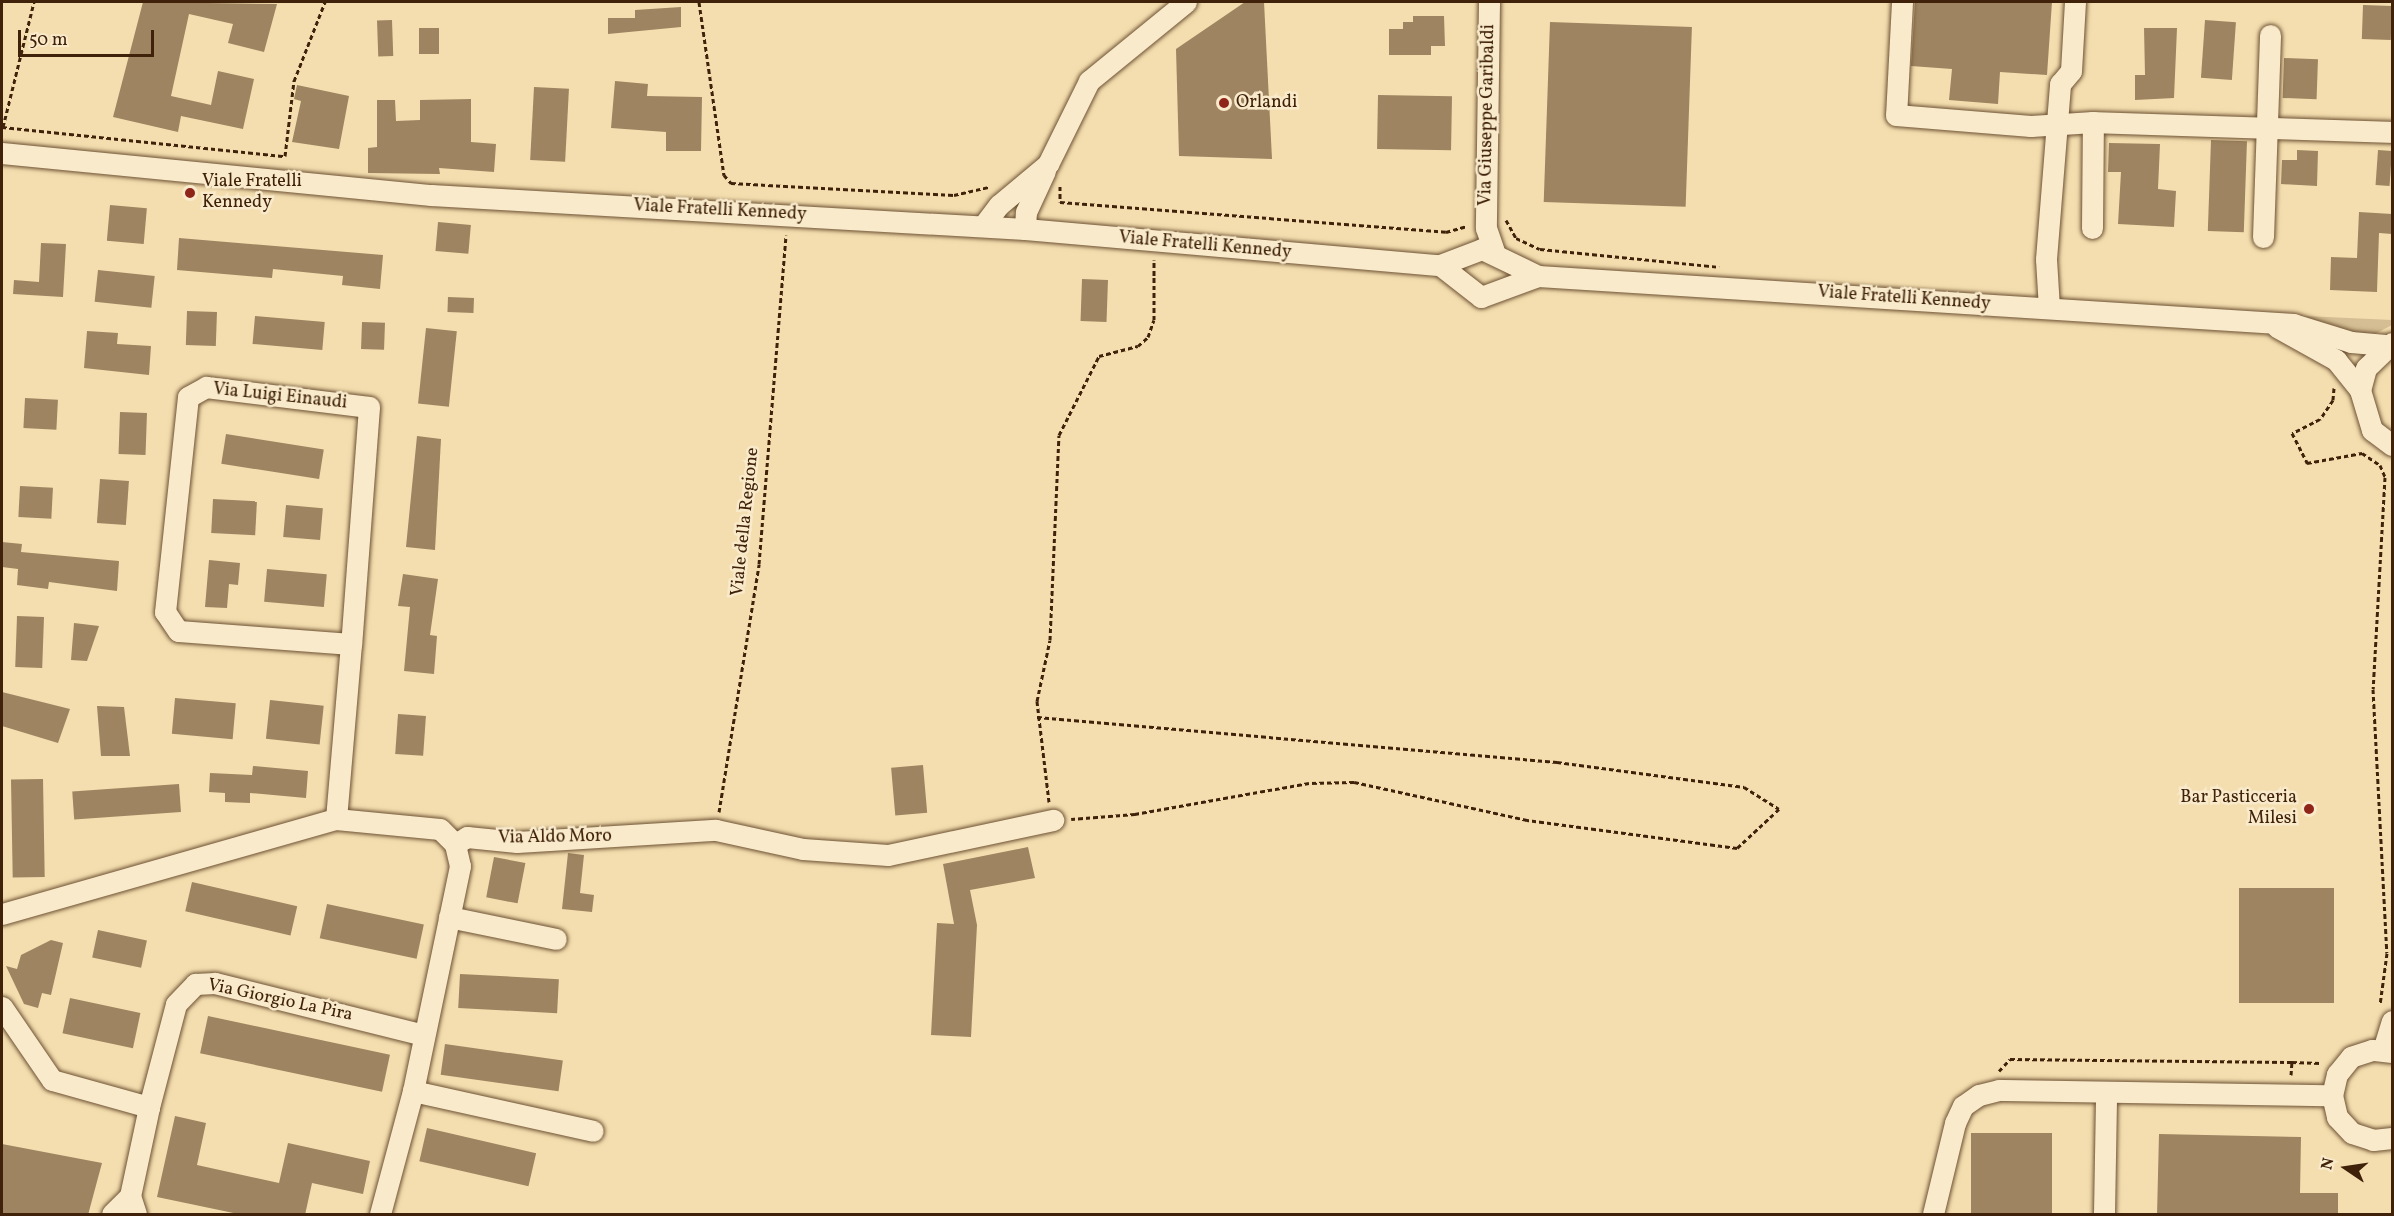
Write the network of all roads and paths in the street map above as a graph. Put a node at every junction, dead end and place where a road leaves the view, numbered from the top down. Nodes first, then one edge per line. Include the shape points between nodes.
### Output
1 (34, 2) edge
2 (325, 2) edge
3 (699, 2) edge
4 (1186, 2) edge
5 (1489, 2) edge
6 (1902, 2) edge
7 (2075, 2) edge
8 (2270, 35) dead end
9 (2093, 122) junction
10 (2059, 123) junction
11 (2, 127) edge
12 (2267, 127) junction
13 (2392, 132) edge
14 (2, 153) edge
15 (1048, 164) junction
16 (995, 183) dead end
17 (1487, 204) junction
18 (787, 215) junction
19 (983, 226) junction
20 (2092, 228) dead end
21 (1025, 229) junction
22 (2263, 237) dead end
23 (1155, 242) junction
24 (1486, 253) junction
25 (1440, 265) junction
26 (1723, 270) dead end
27 (1538, 276) junction
28 (1465, 287) junction
29 (1499, 293) junction
30 (2049, 308) junction
31 (2271, 324) junction
32 (2390, 344) edge
33 (2334, 359) junction
34 (2360, 390) junction
35 (2387, 442) edge
36 (2392, 459) edge
37 (351, 644) junction
38 (1037, 717) junction
39 (336, 819) junction
40 (1053, 820) junction
41 (716, 830) junction
42 (455, 844) junction
43 (2, 914) edge
44 (449, 917) junction
45 (556, 939) dead end
46 (2, 1007) edge
47 (2385, 1015) edge
48 (424, 1035) junction
49 (2388, 1051) edge
50 (2313, 1073) dead end
51 (2297, 1087) junction
52 (413, 1091) junction
53 (2332, 1095) junction
54 (2106, 1096) junction
55 (149, 1107) junction
56 (593, 1131) dead end
57 (2392, 1138) edge
58 (133, 1205) edge
59 (112, 1215) edge
60 (380, 1215) edge
61 (1933, 1215) edge
62 (2104, 1215) edge

1 - 11 path
2 - 11 path via 294,81 285,156
3 - 16 path via 724,175 735,186 954,195
4 - 15 street via 1089,81
5 - 17 street, Via Giuseppe Garibaldi
6 - 10 street via 1896,115 2031,126
7 - 10 street via 2071,71 2060,84
8 - 12 street
9 - 10 street
9 - 12 street
9 - 20 street
10 - 30 street via 2046,259
12 - 13 street
12 - 22 street
14 - 18 street, Viale Fratelli Kennedy via 431,195
15 - 17 path via 1060,178 1060,202 1446,232 1464,230
15 - 19 street via 999,205
15 - 21 street via 1026,212
17 - 24 street, Via Giuseppe Garibaldi
17 - 26 path via 1503,213 1516,238 1540,249 1715,264
18 - 19 street, Viale Fratelli Kennedy
18 - 41 path, Viale della Regione via 759,564
19 - 21 street, Viale Fratelli Kennedy
21 - 23 street, Viale Fratelli Kennedy
23 - 25 street, Viale Fratelli Kennedy
23 - 38 path via 1154,320 1148,337 1138,346 1099,356 1059,435 1050,640
24 - 25 street, Viale Fratelli Kennedy
24 - 27 street, Viale Fratelli Kennedy
24 - 28 street via 1461,269
24 - 29 street via 1509,277
25 - 28 street, Viale Fratelli Kennedy
27 - 29 street, Viale Fratelli Kennedy
27 - 30 street, Viale Fratelli Kennedy
28 - 29 street, Viale Fratelli Kennedy via 1481,297
30 - 31 street, Viale Fratelli Kennedy
31 - 32 street, Viale Fratelli Kennedy
31 - 33 street, Viale Fratelli Kennedy
32 - 34 street, Viale Fratelli Kennedy via 2366,368
33 - 34 street, Viale Fratelli Kennedy
33 - 47 path via 2326,368 2334,388 2328,410 2292,433 2307,463 2362,453 2380,465 2385,477 2373,689 2387,953
34 - 35 street, Viale Fratelli Kennedy via 2364,417
35 - 36 street, Viale Fratelli Kennedy
37 - 37 street, Via Luigi Einaudi via 178,631 165,612 188,397 206,387 369,407
37 - 39 street, Via Luigi Einaudi
38 - 40 path
38 - 40 path via 1557,762 1744,787 1779,809 1737,848 1527,820 1354,782 1309,783 1135,814
39 - 42 street via 440,829
39 - 43 street
40 - 41 street, Via Aldo Moro via 888,855 803,849
41 - 42 street, Via Aldo Moro via 517,843 467,837
42 - 44 street via 460,866
44 - 45 street
44 - 48 street
46 - 55 street via 52,1080
47 - 49 street
48 - 52 street
48 - 55 street, Via Giorgio La Pira via 215,983 195,984 176,1004
49 - 53 street via 2361,1052 2343,1065
50 - 51 path via 2324,1064 2292,1062 2291,1080
51 - 53 street
51 - 54 street
52 - 56 street
52 - 60 street
53 - 57 street via 2337,1117 2352,1133 2373,1140
54 - 61 street via 1999,1090 1963,1106
54 - 62 street
55 - 58 street, Via Giorgio La Pira
58 - 59 street

